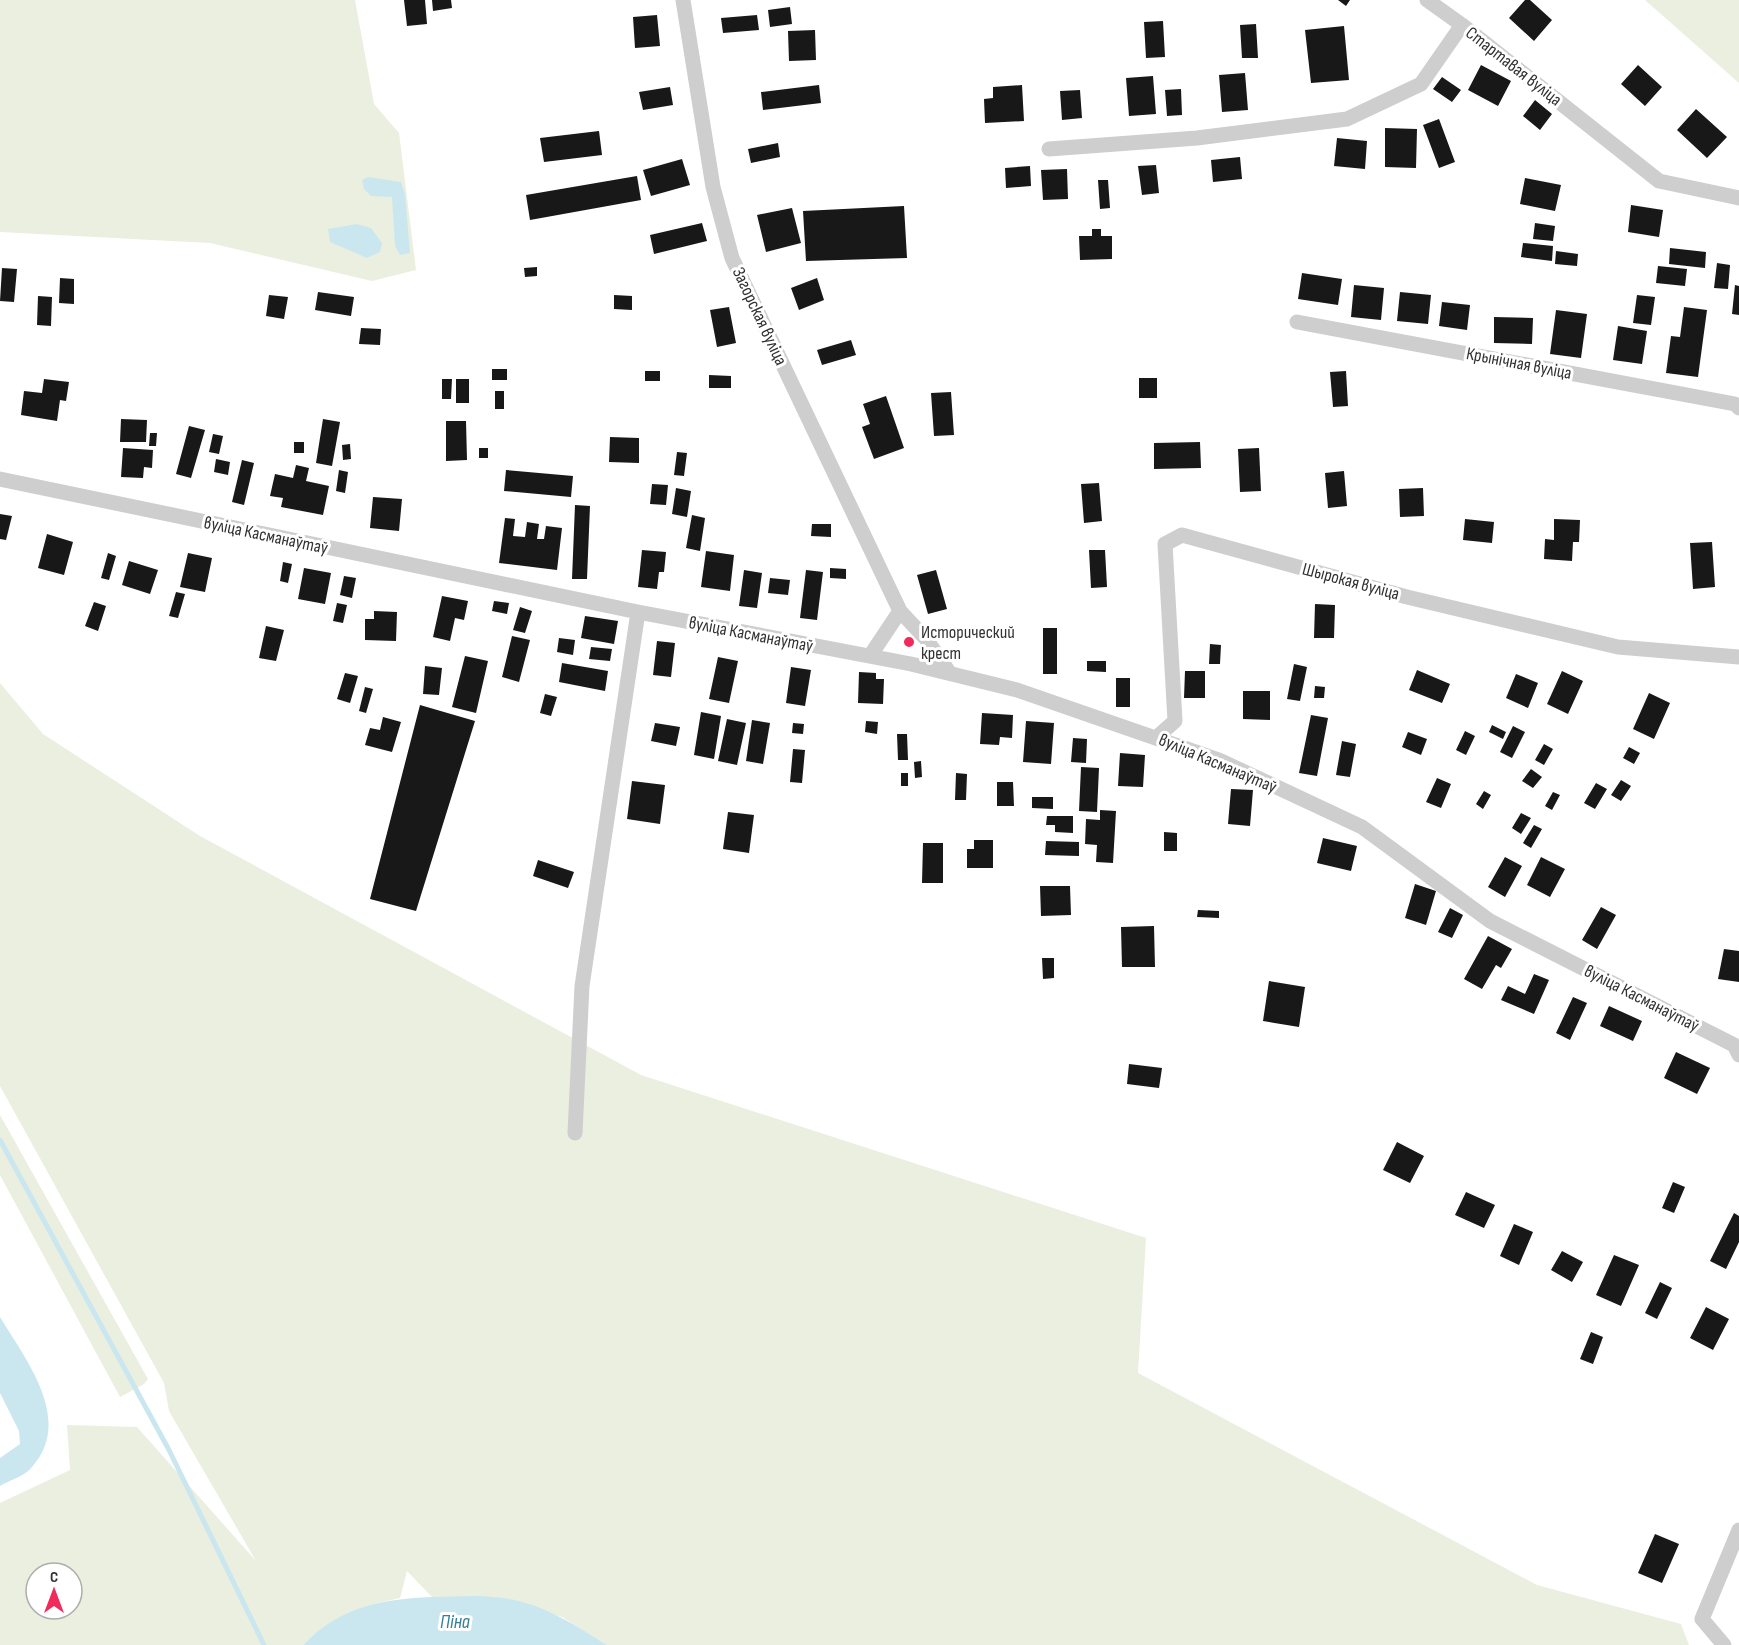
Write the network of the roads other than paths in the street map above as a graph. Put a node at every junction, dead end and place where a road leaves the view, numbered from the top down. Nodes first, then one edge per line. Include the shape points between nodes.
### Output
1 (683, 0) edge
2 (1426, 0) edge
3 (1462, 25) junction
4 (1049, 149) dead end
5 (1739, 198) edge
6 (1297, 322) dead end
7 (1738, 402) edge
8 (0, 479) edge
9 (900, 611) junction
10 (638, 612) junction
11 (870, 656) junction
12 (1739, 657) edge
13 (949, 672) junction
14 (1157, 737) junction
15 (1737, 1047) edge
16 (575, 1133) dead end
17 (1739, 1530) edge
18 (1724, 1645) edge

1 - 9 street, Загорская вуліца via 713,187 732,258
2 - 3 street
3 - 4 street, Стартавая вуліца via 1421,84 1347,119 1197,138
3 - 5 street, Стартавая вуліца via 1659,181
6 - 7 street, Крынічная вуліца
8 - 10 street, вуліца Касманаўтаў
9 - 11 street
9 - 13 street, Загорская вуліца
10 - 11 street, вуліца Касманаўтаў
10 - 16 street via 582,986
11 - 13 street, вуліца Касманаўтаў
12 - 14 street, Шырокая вуліца via 1618,647 1407,597 1182,535 1165,544 1175,722
13 - 14 street, вуліца Касманаўтаў via 1017,690
14 - 15 street, вуліца Касманаўтаў via 1219,760 1362,827 1490,921
17 - 18 street via 1702,1619

